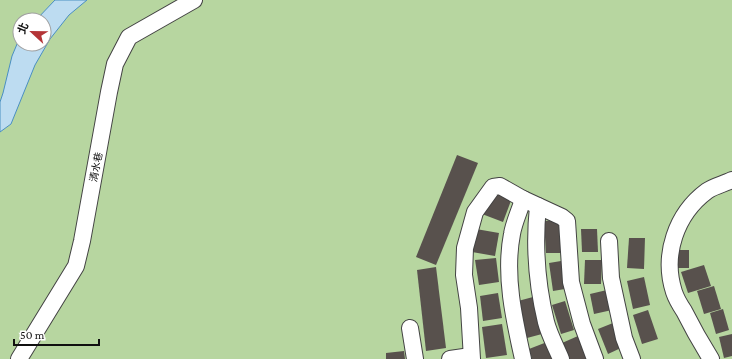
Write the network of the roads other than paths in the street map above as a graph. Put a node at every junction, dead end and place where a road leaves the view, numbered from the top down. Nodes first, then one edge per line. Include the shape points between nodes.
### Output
1 (194, 0) edge
2 (732, 180) edge
3 (523, 199) junction
4 (538, 206) junction
5 (609, 241) dead end
6 (410, 328) dead end
7 (471, 357) edge
8 (19, 359) edge
9 (415, 359) edge
10 (450, 359) edge
11 (523, 359) edge
12 (561, 359) edge
13 (595, 359) edge
14 (632, 359) edge
15 (710, 359) edge

1 - 8 lane, 清水巷 via 129,37 115,64 76,266
2 - 15 lane via 708,190 694,202 679,226 670,250 669,270 674,292
3 - 4 lane
3 - 7 lane via 496,186 475,212 464,254
3 - 11 lane via 512,233 510,260 512,296
4 - 12 lane via 536,228 540,287 546,323
4 - 13 lane via 567,221 571,282
5 - 14 lane via 611,278 624,338
6 - 9 lane
7 - 10 lane

